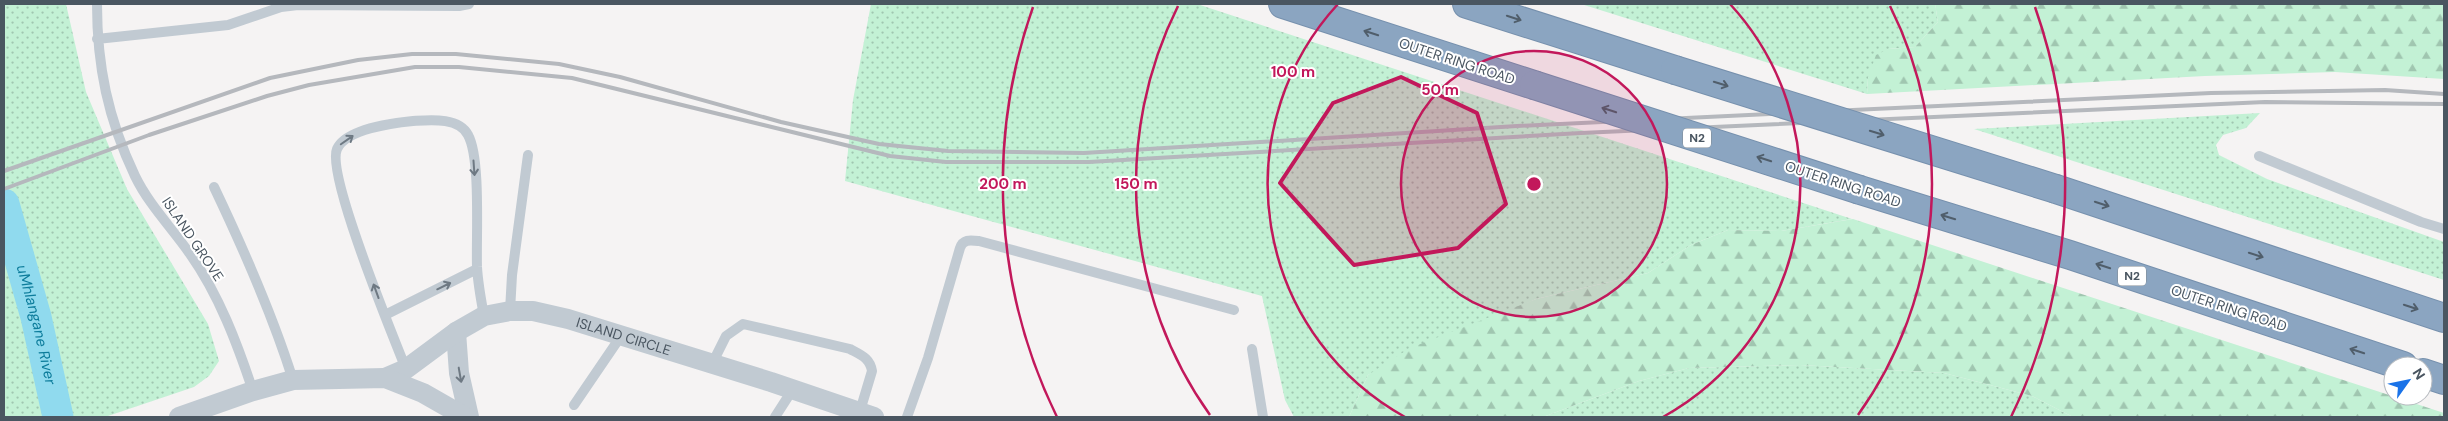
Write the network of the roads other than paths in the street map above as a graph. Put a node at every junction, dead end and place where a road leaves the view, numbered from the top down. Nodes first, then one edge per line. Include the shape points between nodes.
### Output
1 (97, 4) edge
2 (468, 4) edge
3 (1283, 4) edge
4 (1467, 4) edge
5 (97, 39) junction
6 (528, 155) dead end
7 (2259, 156) dead end
8 (214, 187) dead end
9 (2444, 229) edge
10 (477, 269) junction
11 (1234, 310) dead end
12 (510, 311) junction
13 (384, 315) junction
14 (484, 316) junction
15 (2444, 318) edge
16 (456, 332) junction
17 (621, 336) junction
18 (1252, 349) dead end
19 (2383, 359) edge
20 (712, 364) junction
21 (406, 368) junction
22 (385, 378) junction
23 (293, 380) junction
24 (793, 390) junction
25 (253, 391) junction
26 (574, 405) dead end
27 (867, 414) edge
28 (182, 416) edge
29 (779, 416) edge
30 (465, 417) edge
31 (469, 417) edge
32 (907, 417) edge
33 (1263, 417) edge

1 - 5 lane, ISLAND GROVE
2 - 5 lane via 298,5 228,25
19 -> 3 highway, OUTER RING ROAD / N2, bridge
4 -> 15 highway, bridge via 2056,188
5 - 25 lane, ISLAND GROVE via 107,103 136,177 190,255 221,309
6 - 12 lane
7 - 9 lane
8 - 23 lane via 248,258
13 -> 10 lane
13 -> 10 lane via 347,210 335,162 339,146 362,131 395,122 432,120 463,128 469,137 475,168
10 - 14 lane
11 - 32 lane via 1050,258 967,240 960,248
12 - 14 street, ISLAND CIRCLE
12 - 17 street, ISLAND CIRCLE via 533,310
13 - 21 lane
14 - 16 street, ISLAND CIRCLE
16 - 21 street, ISLAND CIRCLE
16 -> 31 street via 459,373
17 - 20 street, ISLAND CIRCLE
17 - 26 lane
18 - 33 lane
20 - 24 street, ISLAND CIRCLE
20 - 27 lane via 726,336 743,324 850,350 866,358 871,366
21 - 22 street, ISLAND CIRCLE
22 - 23 street, ISLAND CIRCLE
22 - 30 street, ISLAND CIRCLE via 423,393
23 - 25 street, ISLAND CIRCLE
24 - 27 street, ISLAND CIRCLE
24 - 29 lane
25 - 28 street, ISLAND CIRCLE

